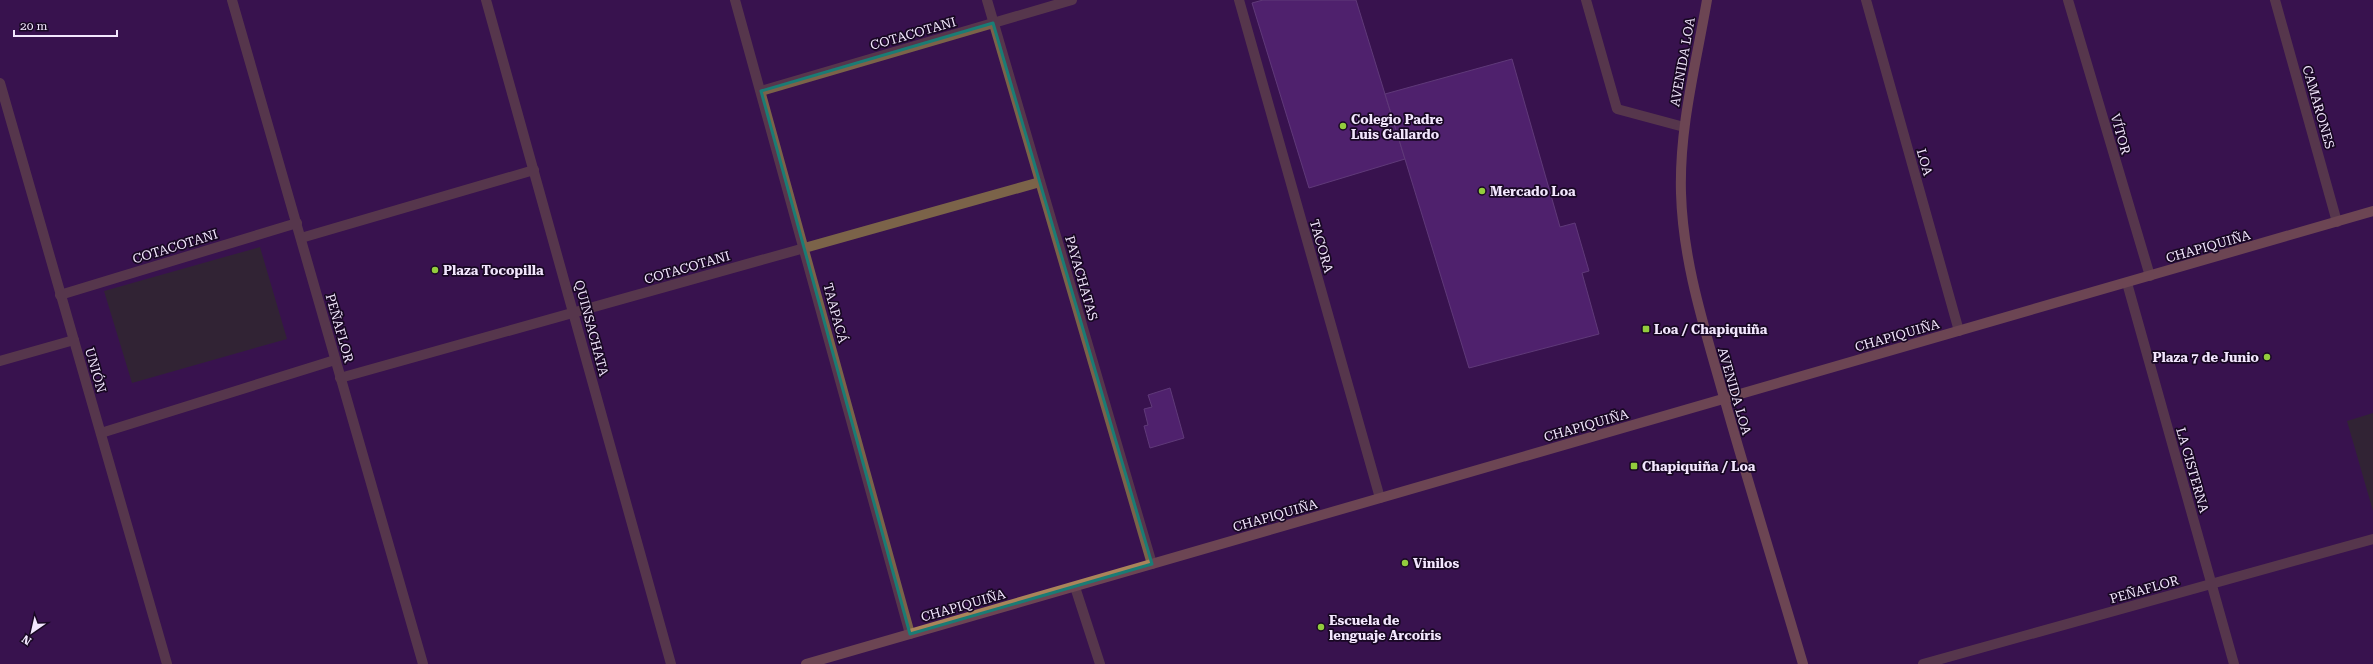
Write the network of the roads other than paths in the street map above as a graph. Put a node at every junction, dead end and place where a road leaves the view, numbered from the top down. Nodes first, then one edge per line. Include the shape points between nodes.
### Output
1 (232, 0) edge
2 (486, 0) edge
3 (735, 0) edge
4 (987, 0) edge
5 (1072, 0) edge
6 (1239, 0) edge
7 (1586, 0) edge
8 (1706, 0) edge
9 (1866, 0) edge
10 (2068, 0) edge
11 (2275, 0) edge
12 (993, 23) junction
13 (0, 83) edge
14 (761, 91) junction
15 (1684, 127) junction
16 (534, 170) junction
17 (1040, 182) junction
18 (2373, 212) edge
19 (2337, 222) junction
20 (297, 223) junction
21 (301, 238) junction
22 (804, 248) junction
23 (2150, 276) junction
24 (2127, 283) junction
25 (60, 295) junction
26 (574, 312) junction
27 (1959, 331) junction
28 (74, 340) junction
29 (335, 360) junction
30 (0, 361) edge
31 (340, 378) junction
32 (1725, 399) junction
33 (101, 433) junction
34 (1380, 498) junction
35 (2373, 539) edge
36 (1152, 564) junction
37 (2212, 584) junction
38 (1074, 586) junction
39 (910, 634) junction
40 (167, 664) edge
41 (423, 664) edge
42 (671, 664) edge
43 (806, 664) edge
44 (1100, 664) edge
45 (1803, 664) edge
46 (1923, 664) edge
47 (2234, 664) edge

1 - 20 street, PEÑAFLOR
2 - 16 street, QUINSACHATA
3 - 14 street, TAAPACÁ
4 - 12 street, PAYACHATAS
5 - 12 street, COTACOTANI
6 - 34 street, TACORA
7 - 15 street via 1617,109
8 - 15 street, AVENIDA LOA
9 - 27 street, LOA
10 - 23 street, VÍTOR
11 - 19 street, CAMARONES
12 - 14 street, COTACOTANI
12 - 17 street, PAYACHATAS
13 - 25 street, UNIÓN
14 - 22 street, TAAPACÁ
15 - 32 street, AVENIDA LOA via 1681,193 1688,265
16 - 21 street
16 - 26 street, QUINSACHATA
17 - 22 street, COTACOTANI
17 - 36 street, PAYACHATAS
18 - 19 street, CHAPIQUIÑA
19 - 23 street, CHAPIQUIÑA
20 - 21 street, PEÑAFLOR
20 - 25 street, COTACOTANI
21 - 29 street, PEÑAFLOR
22 - 26 street, COTACOTANI
22 - 39 street, TAAPACÁ
23 - 24 street, CHAPIQUIÑA
24 - 27 street, CHAPIQUIÑA
24 - 37 street, LA CISTERNA
25 - 28 street, UNIÓN
26 - 31 street, COTACOTANI
26 - 42 street, QUINSACHATA
27 - 32 street, CHAPIQUIÑA
28 - 30 street
28 - 33 street, UNIÓN
29 - 31 street, PEÑAFLOR
29 - 33 street
31 - 41 street, PEÑAFLOR
32 - 34 street, CHAPIQUIÑA
32 - 45 street, AVENIDA LOA
33 - 40 street, UNIÓN
34 - 36 street, CHAPIQUIÑA
35 - 37 street, PEÑAFLOR
36 - 38 street, CHAPIQUIÑA
37 - 46 street, PEÑAFLOR
37 - 47 street, LA CISTERNA
38 - 39 street, CHAPIQUIÑA
38 - 44 street
39 - 43 street, CHAPIQUIÑA

